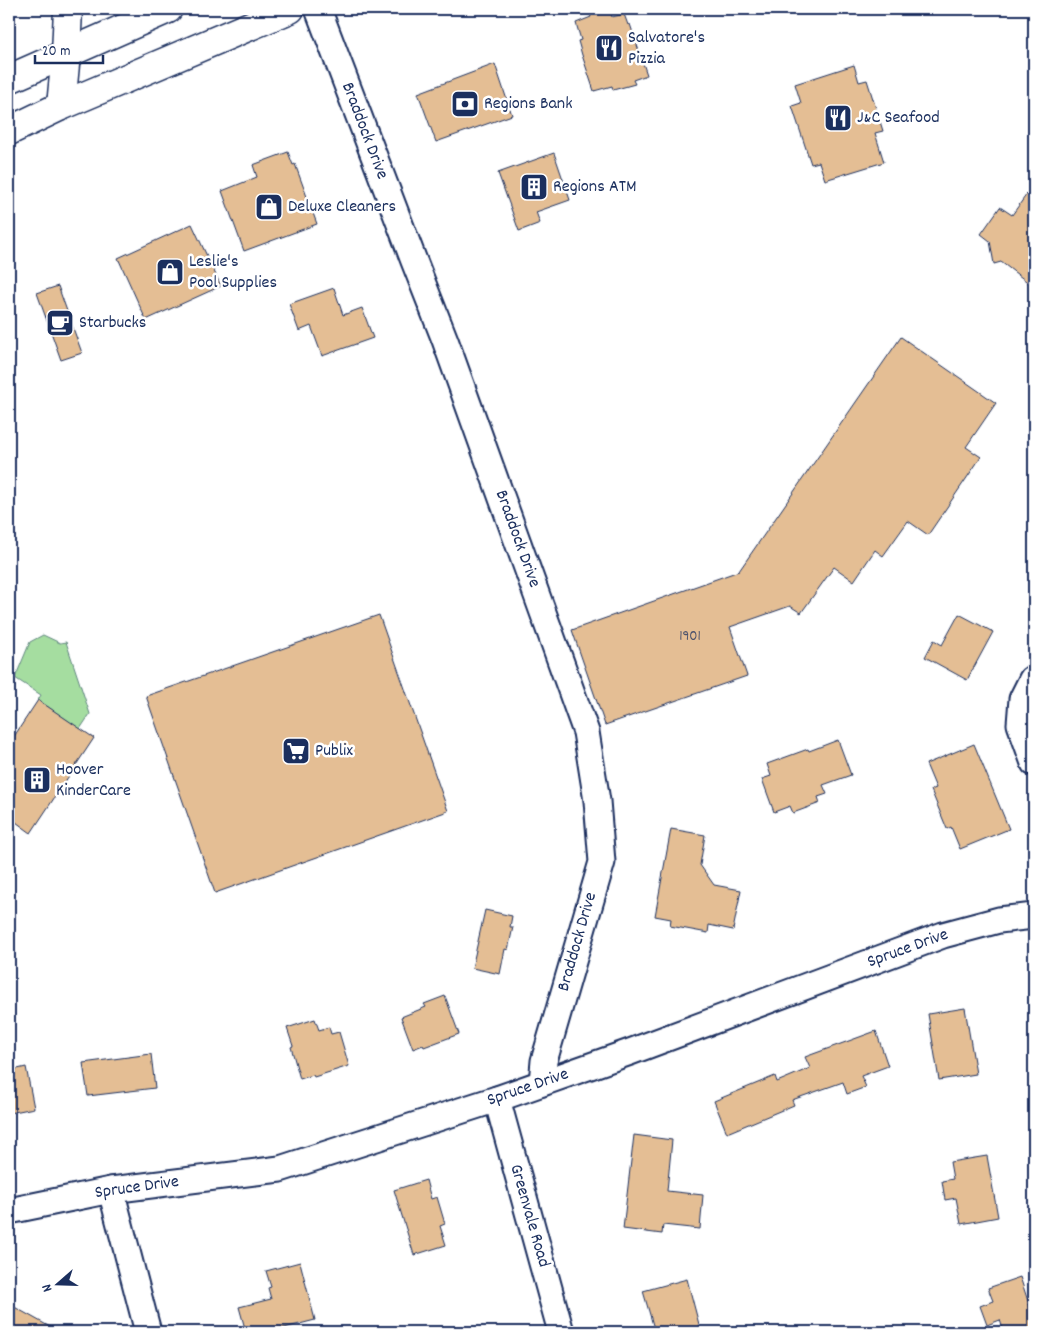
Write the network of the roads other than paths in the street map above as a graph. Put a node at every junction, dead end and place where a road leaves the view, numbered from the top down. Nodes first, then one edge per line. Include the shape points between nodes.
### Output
1 (68, 9) edge
2 (168, 9) edge
3 (290, 9) edge
4 (318, 9) edge
5 (66, 54) junction
6 (9, 79) edge
7 (60, 106) junction
8 (9, 131) edge
9 (1034, 678) edge
10 (1034, 763) edge
11 (1034, 916) edge
12 (542, 1083) junction
13 (497, 1099) junction
14 (111, 1190) junction
15 (9, 1210) edge
16 (148, 1332) edge
17 (561, 1332) edge

1 - 5 main road
2 - 5 main road
3 - 7 main road
4 - 12 street, Braddock Drive via 445,340 586,732 602,862 544,1061
5 - 6 main road
5 - 7 main road
7 - 8 main road
9 - 10 street via 1022,699 1020,724
11 - 12 street, Spruce Drive via 999,920 943,935
12 - 13 street, Spruce Drive
13 - 14 street, Spruce Drive via 280,1169
13 - 17 street, Greenvale Road
14 - 15 street, Spruce Drive
14 - 16 street

